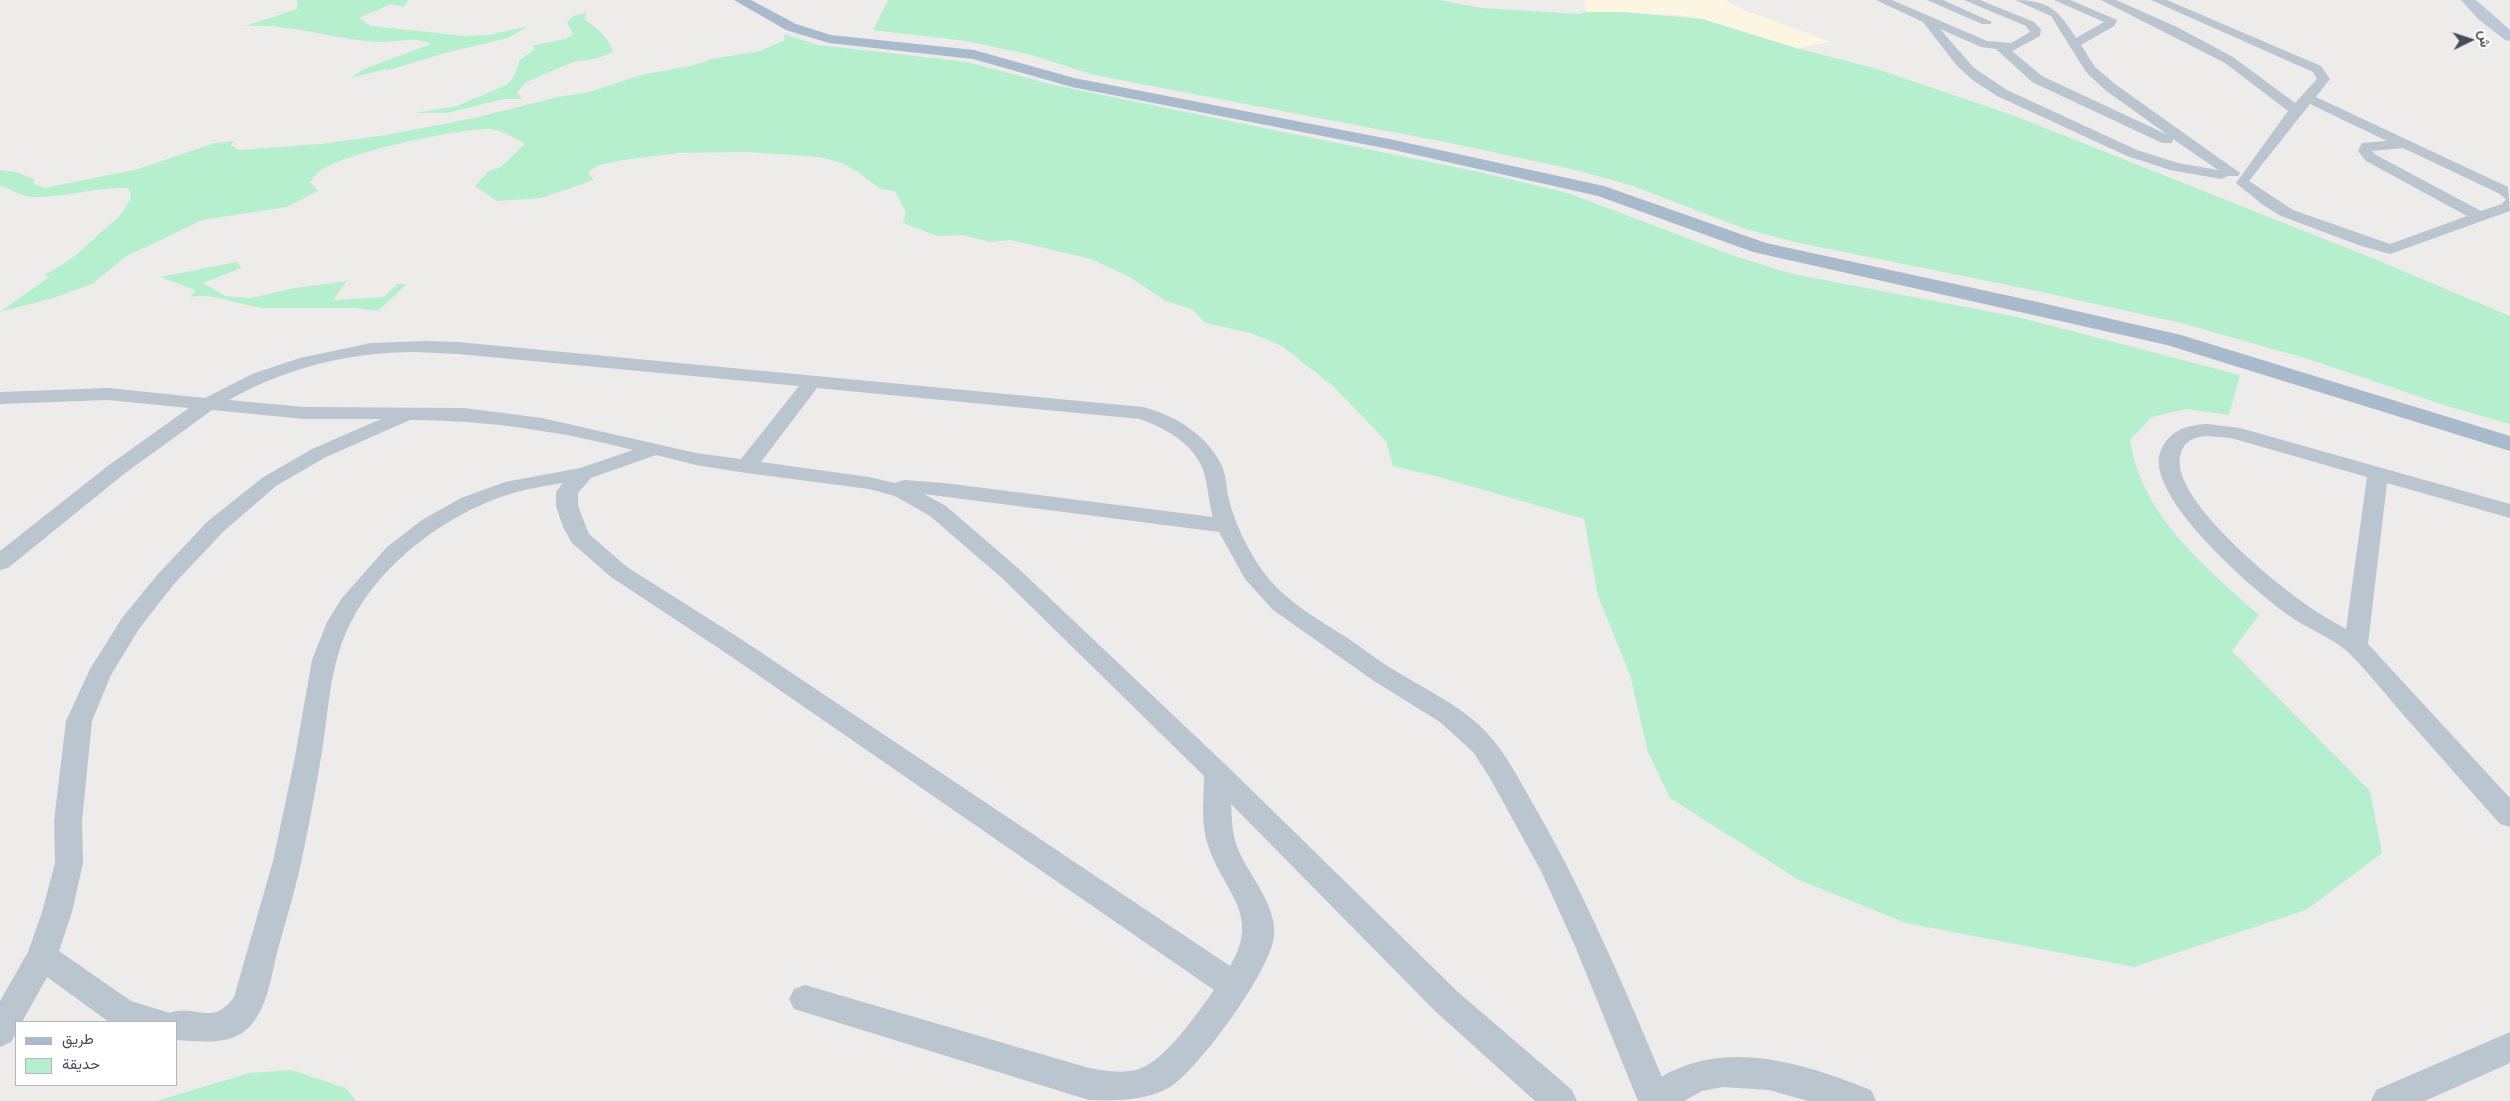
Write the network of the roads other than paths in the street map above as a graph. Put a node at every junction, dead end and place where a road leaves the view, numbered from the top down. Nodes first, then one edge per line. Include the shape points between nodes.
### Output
1 (741, 0) edge
2 (1882, 0) edge
3 (1933, 0) edge
4 (1970, 0) edge
5 (2021, 0) edge
6 (2060, 0) edge
7 (2107, 0) edge
8 (2157, 0) edge
9 (2468, 0) edge
10 (1928, 20) junction
11 (2510, 37) edge
12 (2026, 39) junction
13 (2074, 44) junction
14 (2001, 47) junction
15 (2217, 53) junction
16 (2244, 56) dead end
17 (2262, 59) dead end
18 (2308, 65) junction
19 (2308, 98) junction
20 (2296, 110) junction
21 (2406, 144) junction
22 (2210, 158) junction
23 (2236, 177) junction
24 (2510, 196) edge
25 (2510, 203) edge
26 (2480, 217) junction
27 (811, 383) junction
28 (0, 398) edge
29 (207, 404) junction
30 (411, 413) junction
31 (2510, 444) edge
32 (654, 449) junction
33 (746, 467) junction
34 (584, 474) junction
35 (2378, 474) junction
36 (869, 483) junction
37 (2510, 511) edge
38 (1228, 526) junction
39 (0, 563) edge
40 (2356, 646) junction
41 (1217, 774) junction
42 (2510, 816) edge
43 (42, 956) junction
44 (1235, 987) junction
45 (805, 999) dead end
46 (154, 1021) edge
47 (178, 1024) edge
48 (0, 1032) edge
49 (2510, 1047) edge
50 (1560, 1101) edge
51 (1655, 1101) edge
52 (1661, 1101) edge
53 (1859, 1101) edge
54 (2388, 1101) edge

1 - 31 main road via 791,27 829,39 974,55 1072,82 1394,144 1604,192 1760,248 2173,340
2 - 10 street
3 - 12 street
4 - 12 street via 2036,28 2036,33
5 - 13 street via 2055,14
6 - 13 street via 2111,21
7 - 15 street
8 - 18 street
9 - 11 main road
10 - 14 street via 1985,44
10 - 23 street via 1939,38 1970,71 2000,92 2142,158 2185,171
12 - 14 street via 2013,47
13 - 22 street via 2090,69 2110,87
14 - 22 street via 2037,79
15 - 16 street
15 - 20 street
17 - 18 street
18 - 19 street via 2317,69 2324,78
19 - 20 street
19 - 21 street
20 - 23 street
21 - 24 street
21 - 26 street via 2367,146 2365,151 2371,158
22 - 23 street
23 - 26 street via 2286,213 2390,249
25 - 26 street
27 - 29 street via 409,346 354,351 293,366 244,384
27 - 33 street
27 - 38 street via 1143,413 1172,424 1196,443 1214,474 1218,500
28 - 29 street via 108,394
29 - 30 street via 304,413
29 - 39 street via 66,508
30 - 32 street via 464,414 523,421
30 - 43 street via 319,454 269,482 216,526 166,578 130,624 99,675 79,720 68,821 70,863
32 - 33 street
32 - 34 street
33 - 36 street
34 - 44 street via 567,492 567,506 574,527 590,548 619,572 735,647
34 - 47 street via 490,493 450,512 416,533 388,558 350,603 326,646 287,862 250,1000 233,1022 213,1028
35 - 37 street
35 - 40 street
35 - 40 street via 2250,435 2209,429 2189,432 2173,444 2168,461 2172,477 2184,499 2209,532 2262,583 2299,611
36 - 38 street via 989,493
36 - 41 street via 902,491 938,511 1047,609
38 - 51 street via 1253,573 1271,595 1297,618 1382,675 1445,711 1471,732 1493,760 1532,824 1583,928
40 - 42 street
41 - 44 street via 1220,838 1258,923 1258,949
41 - 50 street via 1447,1002
43 - 46 street via 124,1014
43 - 48 street
44 - 45 street via 1175,1062 1161,1075 1126,1089 1089,1084
49 - 54 street
52 - 53 street via 1677,1086 1704,1074 1732,1071 1774,1076

